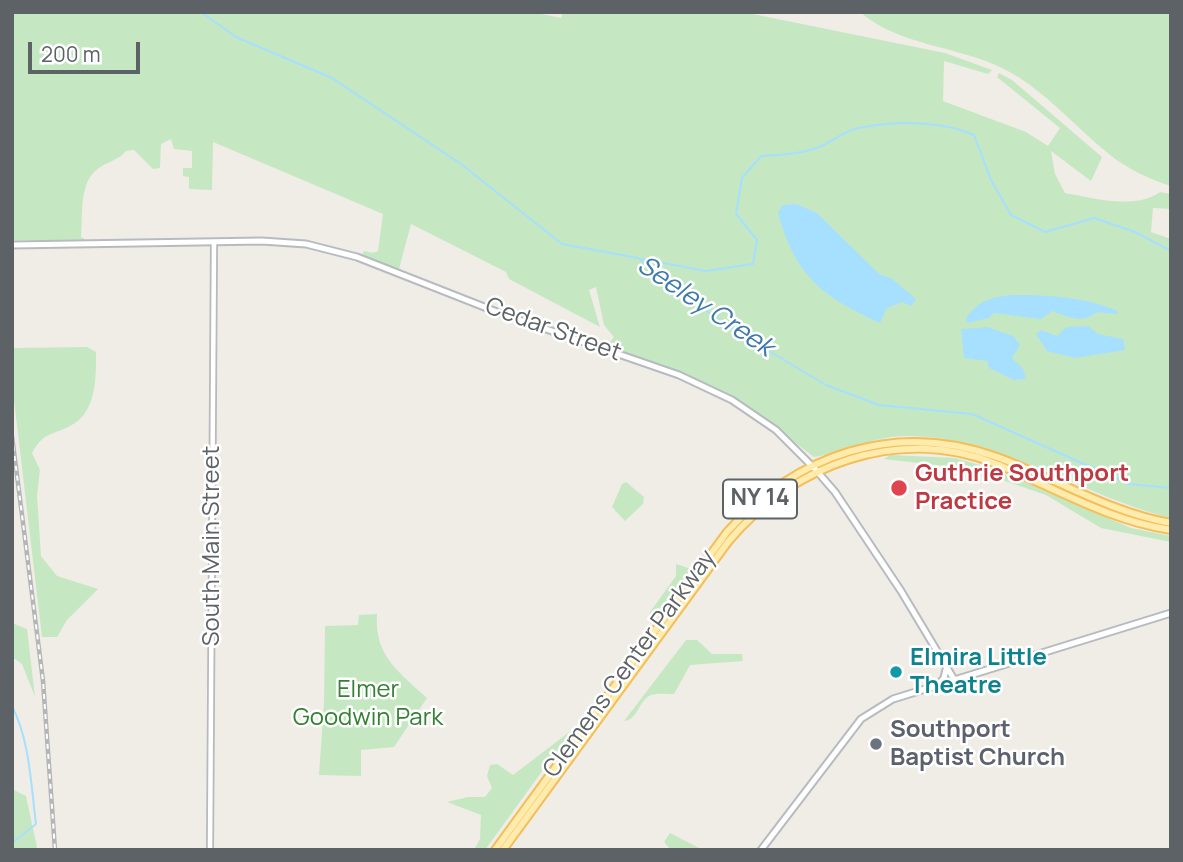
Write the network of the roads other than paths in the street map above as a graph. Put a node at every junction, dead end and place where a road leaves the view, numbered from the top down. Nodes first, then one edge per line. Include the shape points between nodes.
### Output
1 (214, 242) junction
2 (12, 246) edge
3 (815, 468) junction
4 (1171, 523) edge
5 (1171, 530) edge
6 (1171, 613) edge
7 (947, 665) junction
8 (956, 681) junction
9 (937, 686) junction
10 (210, 850) edge
11 (495, 850) edge
12 (503, 850) edge
13 (761, 850) edge

1 - 2 main road, Cedar Street
1 - 3 main road, Cedar Street via 262,241 328,248 680,375 732,400 776,430
1 - 10 street, South Main Street
3 - 4 main road, Clemens Center Parkway / NY 14 via 848,452 888,443 956,445 995,456 1130,513
3 - 5 main road, Clemens Center Parkway / NY 14 via 874,452 941,450 994,463 1115,515
3 - 7 main road, Cedar Street
3 - 11 main road, Clemens Center Parkway / NY 14 via 762,497 727,532
3 - 12 main road, Clemens Center Parkway / NY 14 via 776,494 737,531
6 - 8 main road
7 - 8 main road, Cedar Street
7 - 9 main road
8 - 9 main road
9 - 13 main road via 893,699 861,719

